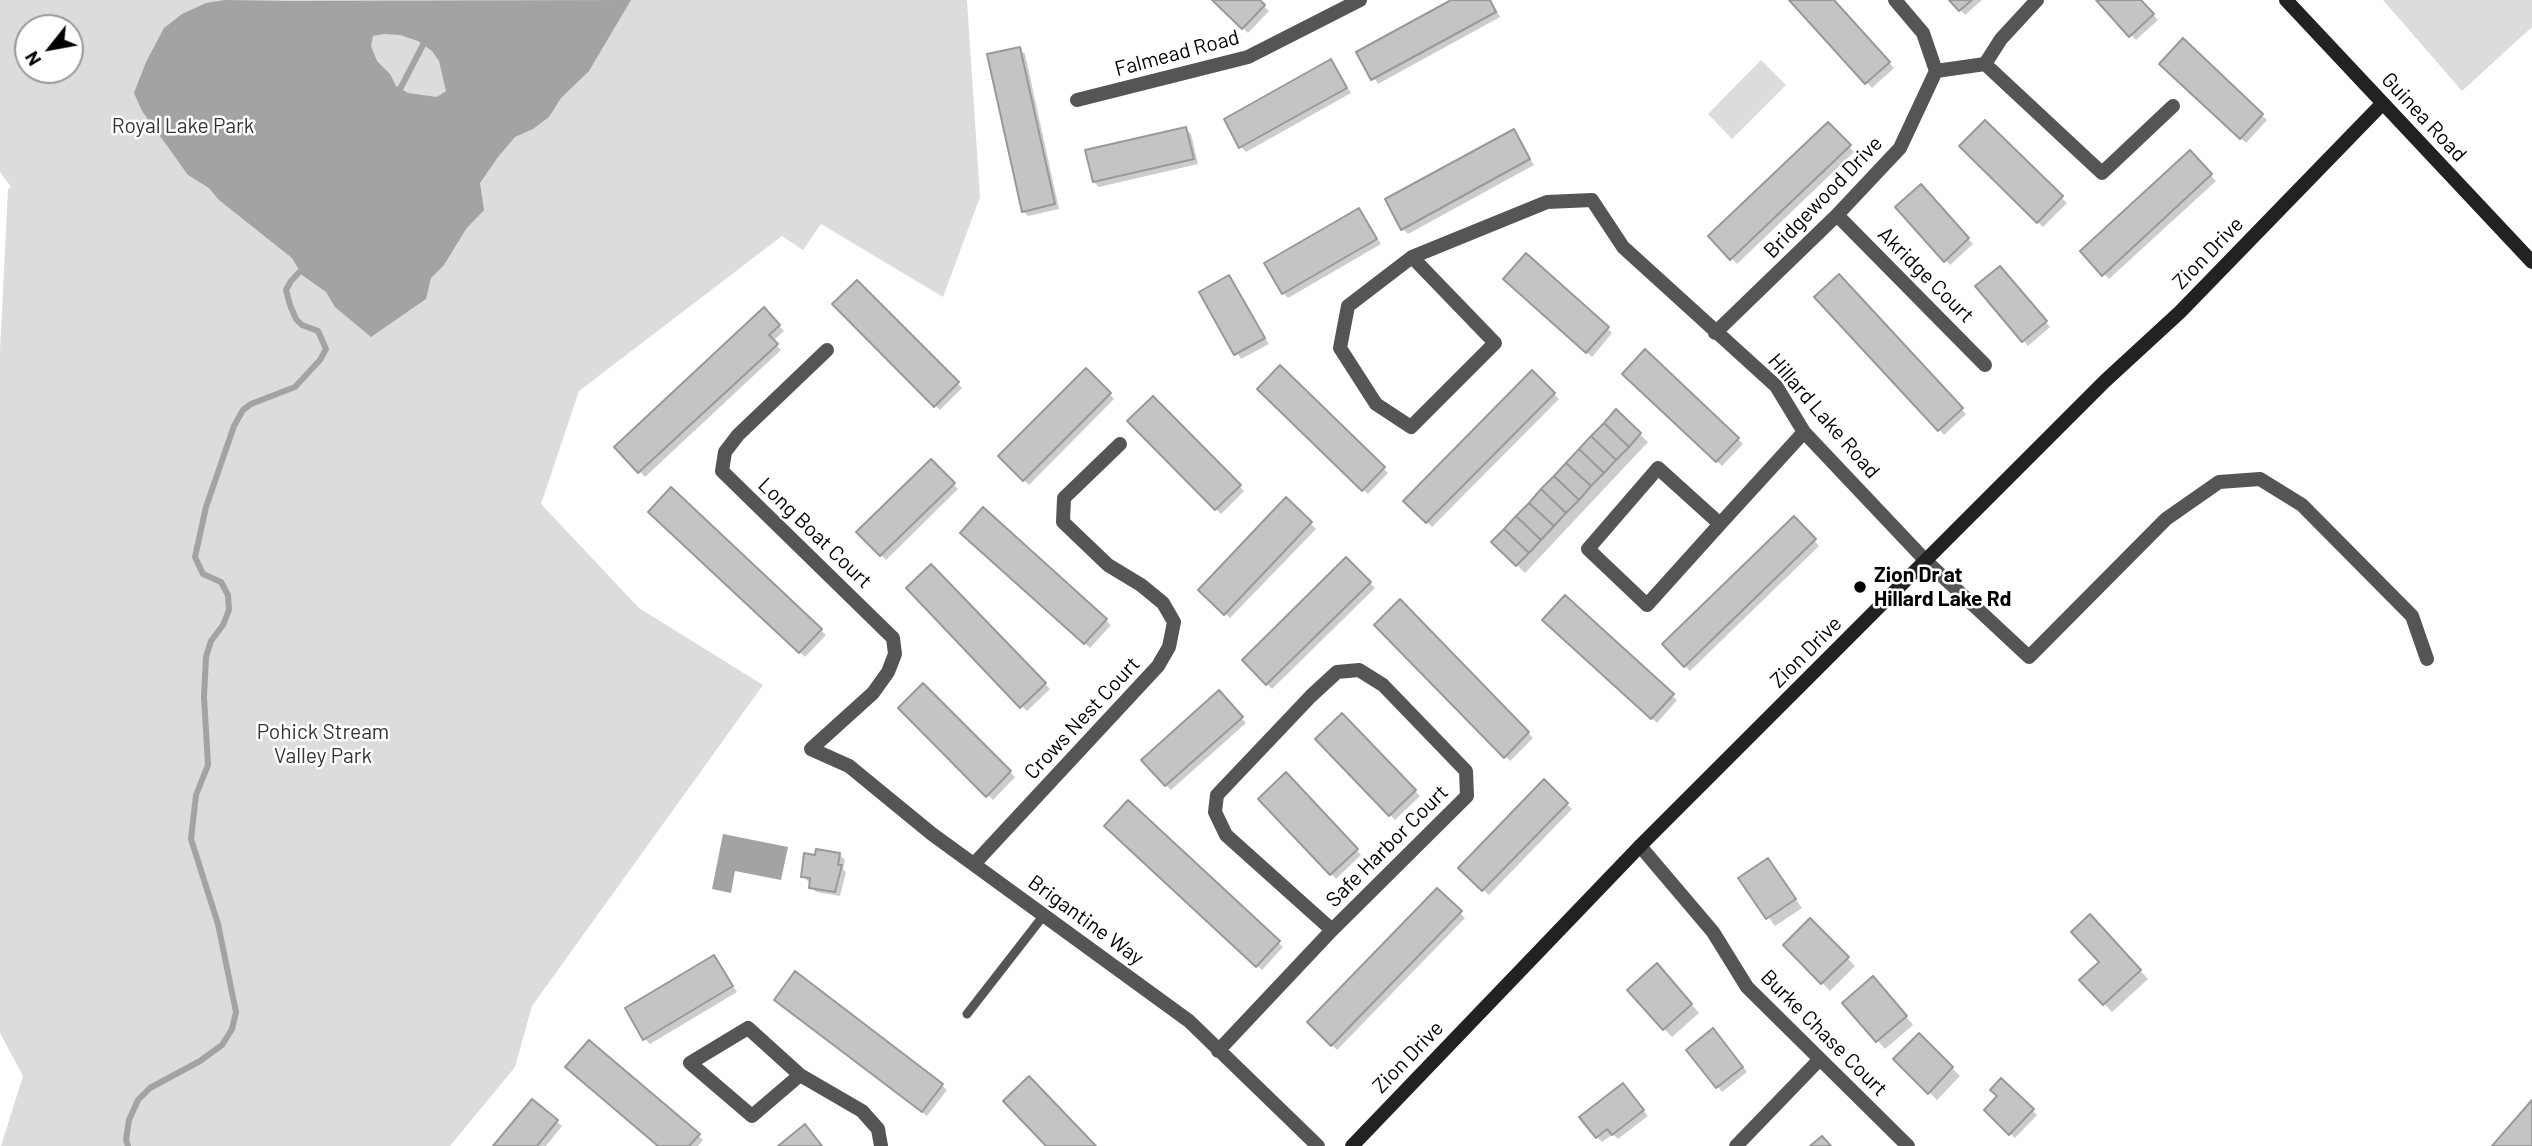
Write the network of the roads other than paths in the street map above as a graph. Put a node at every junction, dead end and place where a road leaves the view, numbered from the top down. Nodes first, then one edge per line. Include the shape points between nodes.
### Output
1 (1360, 0) edge
2 (1895, 0) edge
3 (2037, 0) edge
4 (2286, 0) edge
5 (1985, 64) junction
6 (1936, 71) junction
7 (1077, 100) dead end
8 (2382, 104) junction
9 (2173, 106) dead end
10 (1837, 215) junction
11 (1412, 257) junction
12 (2532, 262) edge
13 (1715, 333) junction
14 (827, 350) dead end
15 (1985, 365) dead end
16 (1804, 432) junction
17 (1121, 444) dead end
18 (1720, 524) junction
19 (1926, 561) junction
20 (2427, 659) dead end
21 (811, 749) joint
22 (1640, 846) junction
23 (974, 864) junction
24 (1044, 915) junction
25 (1332, 930) junction
26 (967, 1014) dead end
27 (1219, 1051) junction
28 (1820, 1059) junction
29 (800, 1075) junction
30 (881, 1146) edge
31 (1318, 1146) edge
32 (1352, 1146) edge
33 (1736, 1146) edge
34 (1908, 1146) edge

1 - 7 street, Falmead Road via 1248,57
2 - 6 street via 1923,33
3 - 5 street
4 - 8 street, Guinea Road
5 - 6 street
5 - 9 street via 2102,173
6 - 10 street, Bridgewood Drive via 1900,148
8 - 12 street, Guinea Road
8 - 19 street, Zion Drive via 2180,312
10 - 13 street, Bridgewood Drive
10 - 15 street, Akridge Court
11 - 11 street via 1348,306 1340,348 1376,404 1411,427 1495,343
11 - 13 street, Hillard Lake Road via 1547,202 1592,200 1623,247
13 - 16 street, Hillard Lake Road via 1776,386
14 - 21 street, Long Boat Court via 738,435 724,452 722,471 893,638 895,654 873,693
16 - 18 street
16 - 19 street, Hillard Lake Road
17 - 23 street, Crows Nest Court via 1064,498 1063,522 1108,565 1163,603 1174,622 1168,647 1158,666
18 - 18 street via 1647,605 1588,549 1658,468
19 - 20 street, Hillard Lake Road via 2029,657 2166,519 2220,482 2260,479 2302,505 2412,616
19 - 22 street, Zion Drive
21 - 23 street, Brigantine Way via 849,766
22 - 28 street, Burke Chase Court via 1713,932 1746,987
22 - 32 street, Zion Drive
23 - 24 street, Brigantine Way
24 - 26 lane
24 - 27 street, Brigantine Way via 1189,1021
25 - 25 street, Safe Harbor Court via 1467,796 1465,771 1383,685 1359,670 1338,672 1311,696 1217,795 1215,812 1226,835
25 - 27 street, Safe Harbor Court
27 - 31 street, Brigantine Way
28 - 33 street
28 - 34 street, Burke Chase Court
29 - 29 street via 748,1028 690,1063 752,1116
29 - 30 street via 862,1111 878,1129

